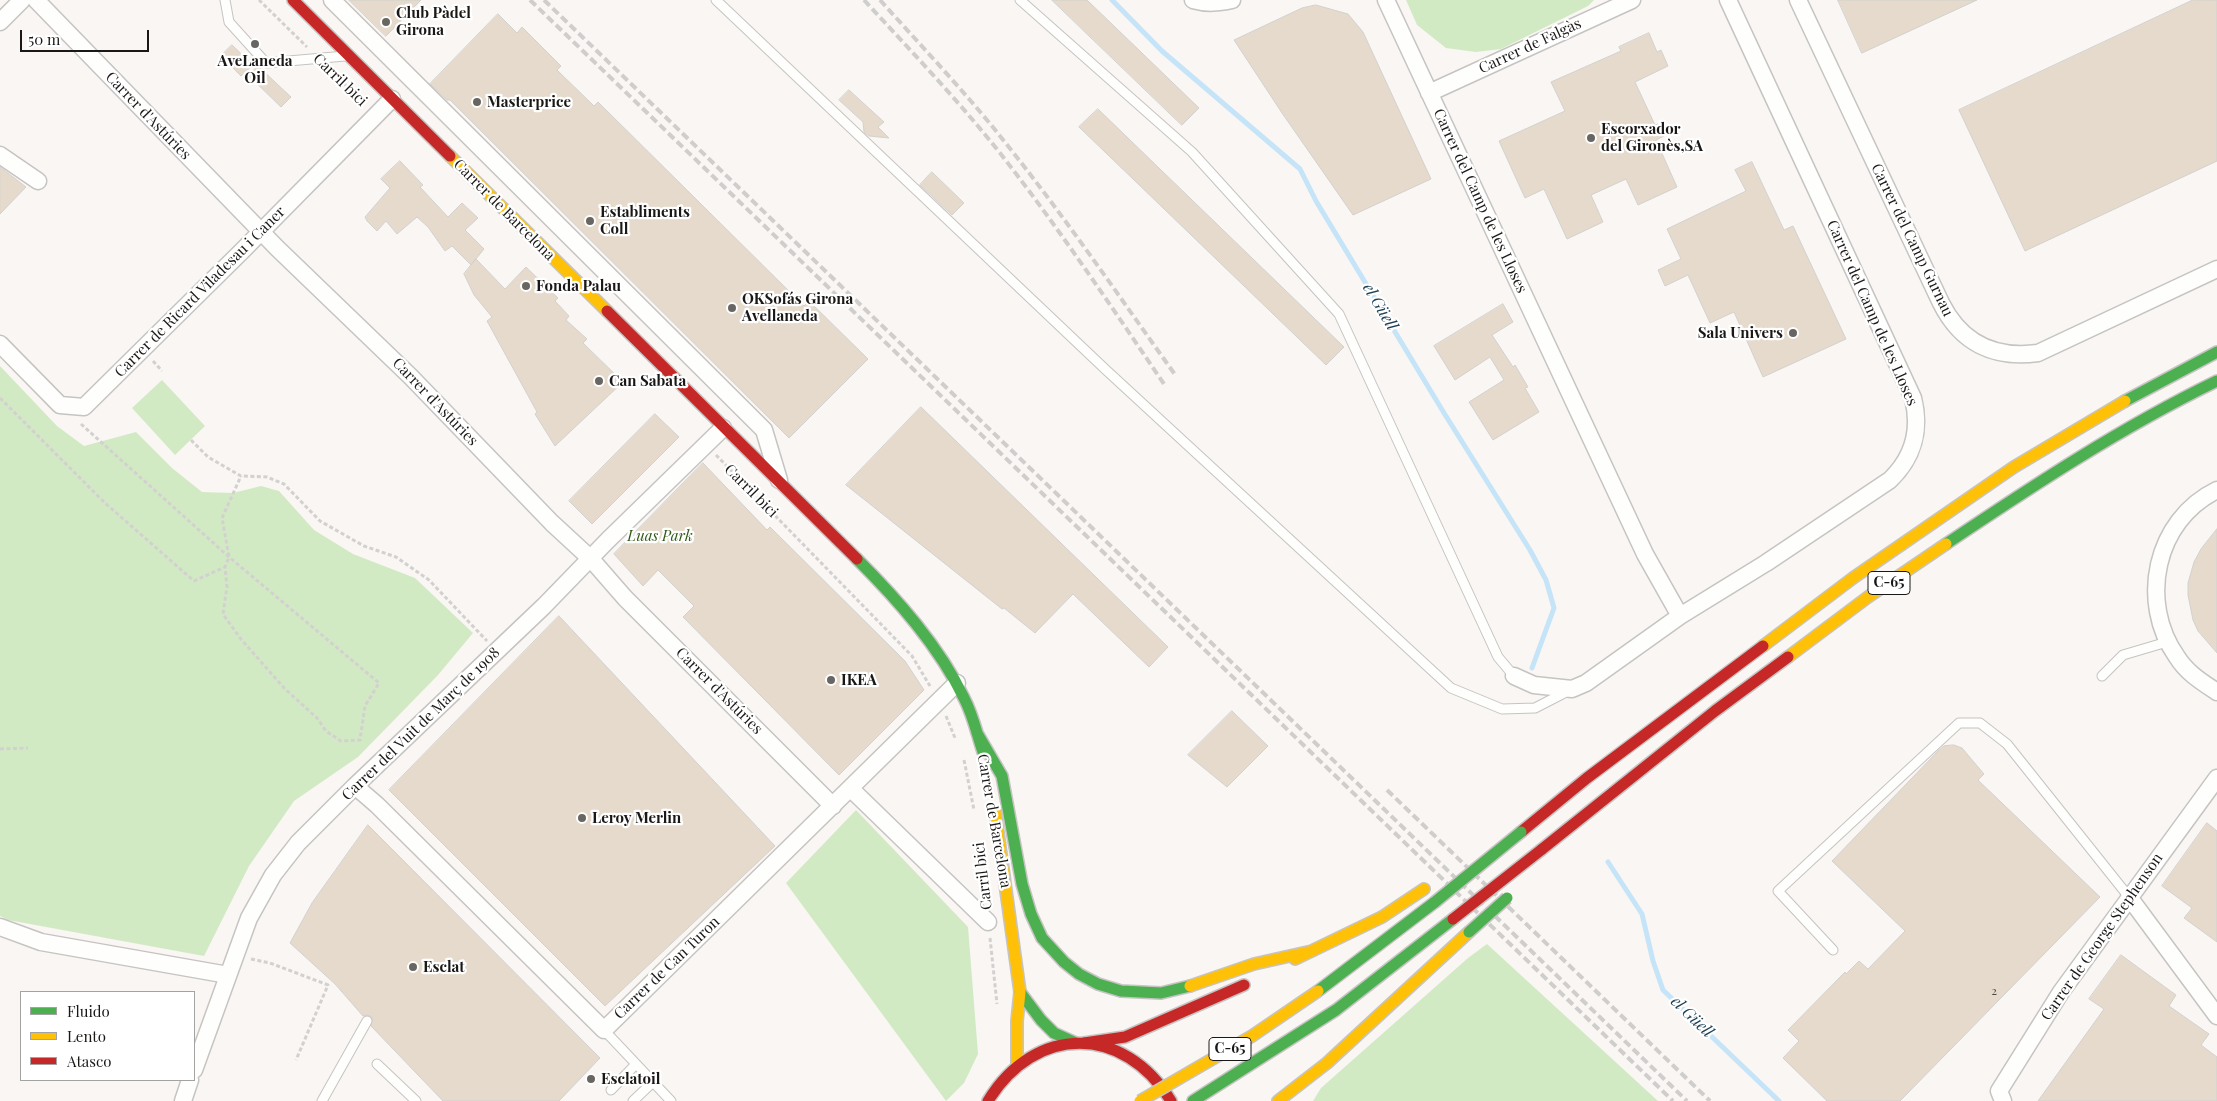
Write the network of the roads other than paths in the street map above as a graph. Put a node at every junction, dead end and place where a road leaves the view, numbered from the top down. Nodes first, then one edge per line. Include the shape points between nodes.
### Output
1 (22, 0) edge
2 (36, 0) edge
3 (225, 0) edge
4 (293, 0) edge
5 (332, 0) edge
6 (716, 0) edge
7 (1020, 0) edge
8 (1193, 0) edge
9 (1232, 0) edge
10 (1386, 0) edge
11 (1632, 0) edge
12 (1728, 0) edge
13 (1798, 0) edge
14 (0, 22) edge
15 (349, 56) junction
16 (1429, 93) junction
17 (392, 99) junction
18 (0, 155) edge
19 (38, 181) dead end
20 (262, 232) junction
21 (2217, 269) edge
22 (0, 344) edge
23 (2217, 352) edge
24 (2141, 379) dead end
25 (2217, 381) edge
26 (2217, 394) edge
27 (2150, 417) junction
28 (2094, 420) junction
29 (723, 428) junction
30 (779, 482) junction
31 (2217, 490) edge
32 (591, 559) junction
33 (1680, 616) junction
34 (2167, 642) junction
35 (1514, 676) joint
36 (2102, 676) dead end
37 (957, 683) junction
38 (1572, 689) junction
39 (2217, 692) edge
40 (977, 732) junction
41 (1619, 754) junction
42 (1642, 768) junction
43 (988, 775) dead end
44 (2217, 778) edge
45 (355, 786) junction
46 (850, 788) junction
47 (994, 802) dead end
48 (832, 806) junction
49 (1526, 813) dead end
50 (1581, 833) dead end
51 (1437, 880) dead end
52 (1513, 892) dead end
53 (2129, 897) junction
54 (988, 922) road end
55 (0, 928) edge
56 (1834, 950) dead end
57 (1312, 951) junction
58 (1269, 972) dead end
59 (228, 975) junction
60 (1252, 981) dead end
61 (1020, 992) junction
62 (2217, 1016) edge
63 (367, 1021) dead end
64 (604, 1030) junction
65 (1080, 1043) junction
66 (377, 1064) dead end
67 (636, 1064) junction
68 (1016, 1065) junction
69 (195, 1067) edge
70 (190, 1081) edge
71 (653, 1082) junction
72 (1300, 1084) junction
73 (611, 1090) dead end
74 (183, 1101) edge
75 (322, 1101) edge
76 (416, 1101) edge
77 (633, 1101) edge
78 (671, 1101) edge
79 (988, 1101) edge
80 (1140, 1101) edge
81 (1172, 1101) edge
82 (1193, 1101) edge
83 (1278, 1101) edge
84 (1288, 1101) edge
85 (2003, 1101) edge

1 - 14 street
2 - 20 street, Carrer d'Astúries
3 - 15 lane via 229,22 266,63
4 - 15 main road, Carrer de Barcelona
5 - 30 street, Carrer de Barcelona via 764,430
6 - 38 lane via 1105,369 1451,688 1502,709 1535,708
7 - 35 lane via 1192,152 1339,314 1498,656
8 - 9 street via 1211,3
10 - 16 street, Carrer del Camp de les Lloses
11 - 16 street, Carrer de Falgàs
12 - 33 street, Carrer del Camp de les Lloses via 1913,398 1917,423 1911,451 1890,480
13 - 21 street, Carrer del Camp Gurnau via 1944,309 1954,326 1974,343 2012,355 2038,353
15 - 17 main road, Carrer de Barcelona
16 - 33 street, Carrer del Camp de les Lloses via 1645,554
17 - 20 street, Carrer de Ricard Viladesau i Caner
17 - 29 main road, Carrer de Barcelona
18 - 19 street
20 - 22 street, Carrer de Ricard Viladesau i Caner via 84,407 60,405
20 - 32 street, Carrer d'Astúries via 412,377 552,523
23 - 28 main road, C-65
24 - 28 main road
25 - 27 main road, C-65
26 - 27 main road
27 - 42 main road, C-65 via 2032,486 1868,597
28 - 41 main road, C-65 via 2014,467 1853,578
29 - 30 main road, Carrer de Barcelona
29 - 32 street, Carrer del Vuit de Març de 1908
30 - 37 main road, Carrer de Barcelona via 873,574 928,640
31 - 34 street via 2197,502 2172,531 2163,548 2158,567 2156,605
32 - 45 street, Carrer del Vuit de Març de 1908
32 - 48 street, Carrer d'Astúries via 625,598
33 - 38 street, Carrer del Camp de les Lloses
34 - 36 lane via 2123,655
34 - 39 street via 2190,673
35 - 38 street via 1534,685
37 - 40 main road, Carrer de Barcelona
37 - 46 street, Carrer de Can Turon
40 - 43 main road, Carrer de Barcelona
40 - 57 main road via 1002,776 1022,884 1031,914 1042,938 1079,974 1121,991 1161,992 1201,983 1254,964
41 - 49 main road via 1560,787
41 - 80 main road, C-65, bridge via 1318,991 1252,1036
42 - 50 main road
42 - 82 main road, C-65, bridge via 1336,1010
44 - 53 street, Carrer de George Stephenson
45 - 59 street, Carrer del Vuit de Març de 1908 via 298,842 274,875 249,918
45 - 64 street, Carrer de Can Turon
46 - 48 street, Carrer de Can Turon
46 - 54 street
47 - 61 main road, Carrer de Barcelona
48 - 64 street, Carrer de Can Turon
51 - 57 main road via 1382,917
52 - 72 main road, bridge
53 - 56 lane via 2007,744 1980,722 1959,722 1778,891
53 - 62 street
53 - 85 street, Carrer de George Stephenson via 2061,992 2004,1082 1999,1091
55 - 59 street via 41,942
57 - 58 main road
59 - 69 street, Carrer del Vuit de Març de 1908
60 - 65 main road via 1125,1037
61 - 65 main road, Carrer de Barcelona via 1054,1033
61 - 68 main road, Carrer de Barcelona
63 - 75 lane
64 - 67 lane
65 - 68 main road via 1049,1048
65 - 81 main road via 1108,1047 1136,1060 1155,1076
66 - 76 lane
67 - 71 lane
67 - 73 lane
68 - 79 main road via 1001,1080
70 - 74 street
71 - 77 lane
71 - 78 lane
72 - 83 main road
72 - 84 main road

